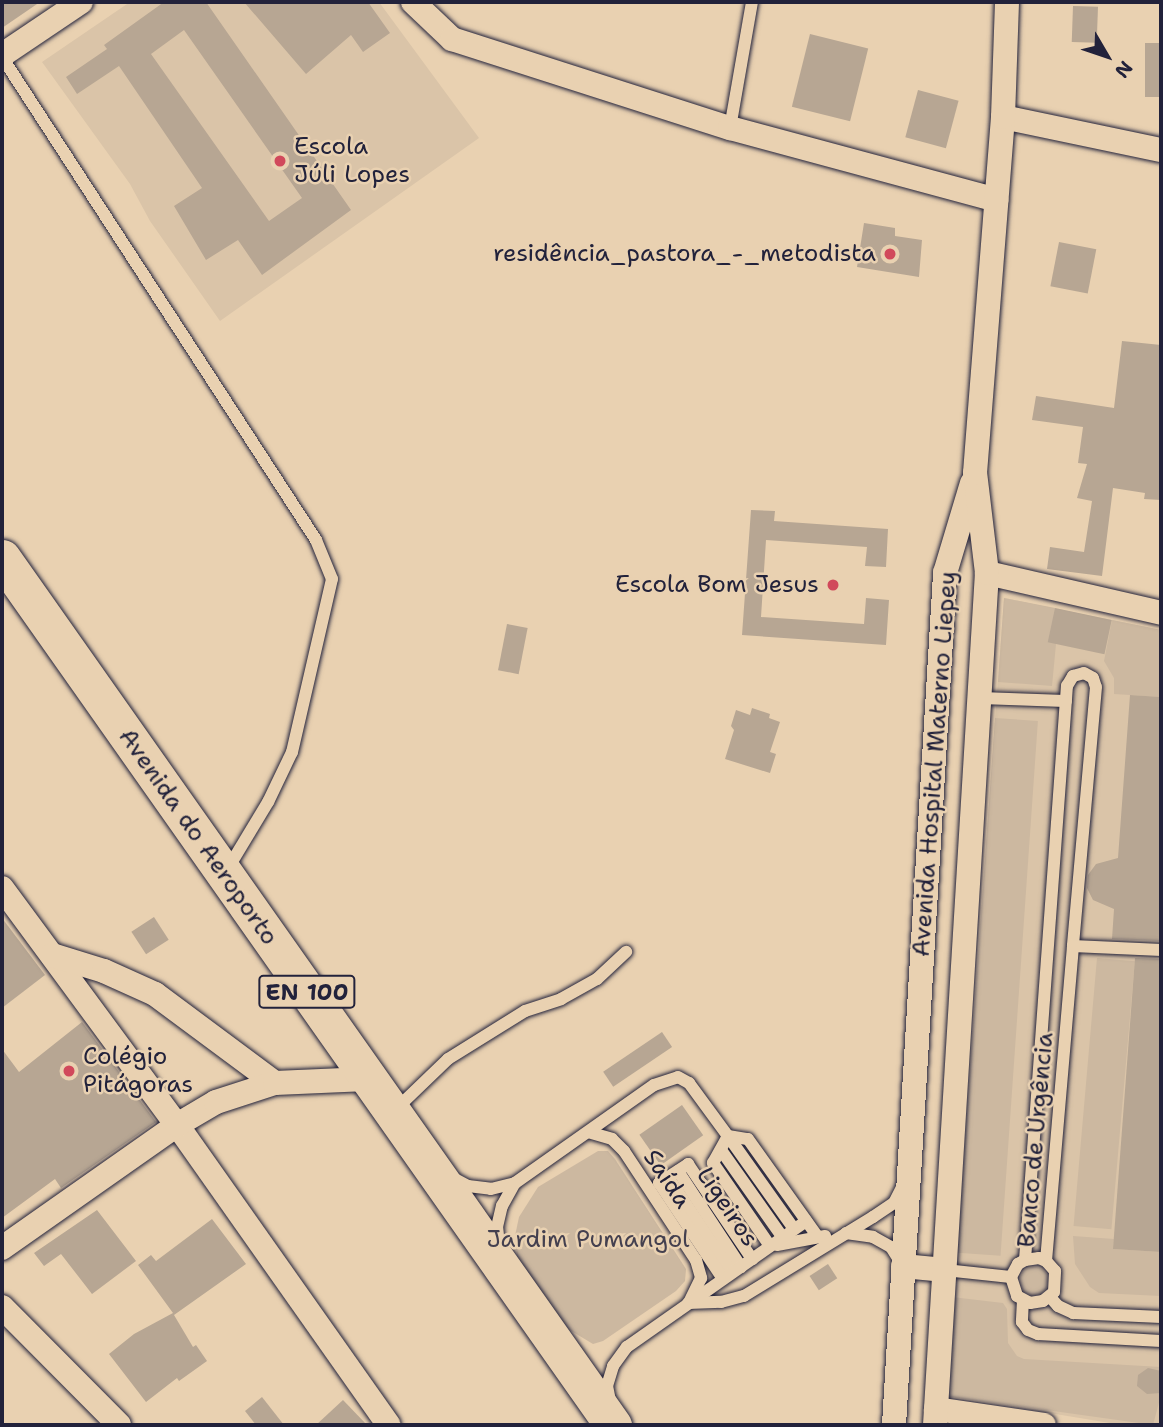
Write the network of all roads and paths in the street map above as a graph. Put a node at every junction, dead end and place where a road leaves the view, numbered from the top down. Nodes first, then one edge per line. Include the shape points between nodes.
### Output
1 (81, 2) edge
2 (413, 2) edge
3 (752, 2) edge
4 (1007, 2) edge
5 (2, 56) edge
6 (1003, 117) junction
7 (730, 128) junction
8 (1161, 150) edge
9 (996, 200) junction
10 (975, 473) junction
11 (2, 558) edge
12 (987, 573) junction
13 (1161, 613) edge
14 (980, 698) junction
15 (1066, 701) junction
16 (225, 874) junction
17 (2, 888) edge
18 (1073, 946) junction
19 (1161, 950) edge
20 (626, 951) dead end
21 (52, 955) junction
22 (367, 1079) junction
23 (275, 1083) junction
24 (392, 1113) junction
25 (177, 1125) junction
26 (588, 1132) junction
27 (728, 1136) junction
28 (721, 1150) junction
29 (431, 1168) junction
30 (673, 1174) junction
31 (909, 1174) junction
32 (640, 1175) junction
33 (515, 1183) junction
34 (806, 1221) junction
35 (794, 1229) junction
36 (847, 1233) junction
37 (818, 1237) junction
38 (783, 1238) junction
39 (770, 1246) junction
40 (2, 1248) edge
41 (1025, 1259) junction
42 (1046, 1261) junction
43 (501, 1266) junction
44 (903, 1266) junction
45 (737, 1269) junction
46 (945, 1270) junction
47 (1011, 1277) junction
48 (1050, 1297) junction
49 (1023, 1300) junction
50 (688, 1303) junction
51 (2, 1307) edge
52 (1161, 1317) edge
53 (1161, 1341) edge
54 (936, 1417) edge
55 (119, 1425) edge
56 (389, 1425) edge
57 (614, 1425) edge
58 (894, 1425) edge
59 (1044, 1425) edge

1 - 5 street
2 - 7 street via 452,39
3 - 7 lane
4 - 6 street
5 - 16 lane via 316,540 332,579 292,752
6 - 8 street
6 - 9 street
7 - 9 street
9 - 10 street
10 - 12 street, Avenida Hospital Materno Liepey
10 - 31 street, Avenida Hospital Materno Liepey via 945,573
11 - 16 main road, Avenida do Aeroporto / EN 100
12 - 13 street
12 - 14 street, Avenida Hospital Materno Liepey
14 - 15 lane
14 - 46 street, Avenida Hospital Materno Liepey
15 - 18 lane, Banco de Urgência via 1073,676 1084,673 1093,678 1096,687
15 - 41 lane
16 - 22 main road, Avenida do Aeroporto / EN 100
17 - 21 street
18 - 19 lane
18 - 42 lane, Banco de Urgência
20 - 24 lane via 597,979 525,1012 448,1059
21 - 23 street via 155,993
21 - 25 street
22 - 23 street
22 - 24 main road, Avenida do Aeroporto / EN 100
23 - 25 street via 216,1102
24 - 29 main road, Avenida do Aeroporto / EN 100
25 - 40 street
25 - 56 street
26 - 27 lane via 654,1085 678,1077 689,1083
26 - 32 lane, Saída via 612,1139
26 - 33 lane
27 - 28 lane
27 - 34 lane via 748,1139
27 - 35 lane
28 - 38 lane
28 - 39 lane via 713,1163
29 - 33 lane via 468,1186 491,1189
29 - 43 main road, Avenida do Aeroporto / EN 100
30 - 32 lane
30 - 45 lane, Ligeiros
30 - 45 lane, Ligeiros
31 - 36 lane via 894,1203
31 - 44 street, Avenida Hospital Materno Liepey
32 - 50 lane, Saída via 696,1260 701,1278
33 - 43 lane via 497,1227
34 - 35 lane
34 - 37 lane
35 - 38 lane
36 - 37 lane
36 - 44 lane via 873,1237 891,1247
36 - 50 lane via 744,1296
37 - 39 lane
38 - 39 lane
39 - 45 lane
41 - 42 lane
41 - 47 lane
42 - 48 lane, Banco de Urgência via 1057,1278
43 - 57 main road, Avenida do Aeroporto / EN 100
44 - 46 street
44 - 58 street, Avenida Hospital Materno Liepey
45 - 50 lane
46 - 47 lane, Banco de Urgência
46 - 54 street, Avenida Hospital Materno Liepey
47 - 49 lane, Banco de Urgência via 1013,1291
48 - 49 lane via 1037,1303
48 - 52 lane via 1073,1313
49 - 53 lane, Banco de Urgência via 1022,1322 1038,1334
50 - 57 lane via 627,1347 613,1366 607,1386
51 - 55 street
54 - 59 street

